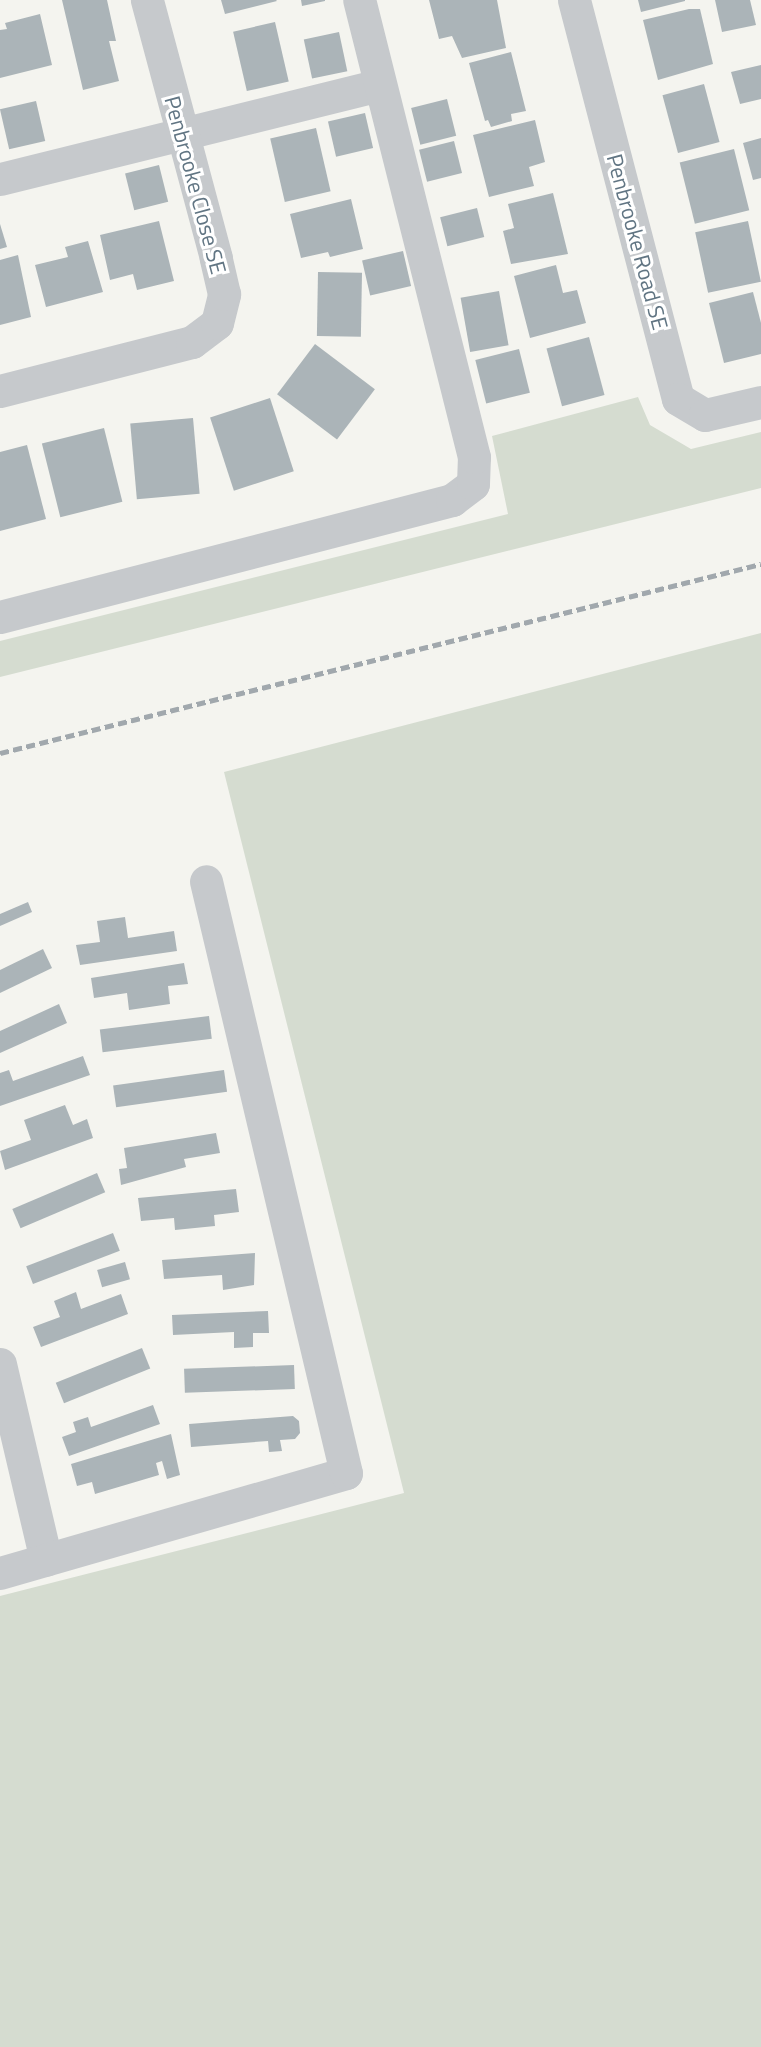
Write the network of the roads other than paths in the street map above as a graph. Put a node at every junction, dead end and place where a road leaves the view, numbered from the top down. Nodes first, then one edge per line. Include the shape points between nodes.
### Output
1 (147, 0) edge
2 (359, 0) edge
3 (574, 0) edge
4 (380, 85) junction
5 (180, 133) junction
6 (0, 178) edge
7 (0, 391) edge
8 (761, 402) edge
9 (0, 617) edge
10 (206, 881) dead end
11 (0, 1364) edge
12 (46, 1560) junction
13 (0, 1572) edge

1 - 5 street, Penbrooke Close SE
2 - 4 street
3 - 8 street, Penbrooke Road SE via 678,399 705,415
4 - 5 street
4 - 9 street via 474,457 473,484 452,500
5 - 6 street
5 - 7 street, Penbrooke Close SE via 224,294 217,323 192,342
10 - 12 street via 346,1473
11 - 12 street
12 - 13 street

